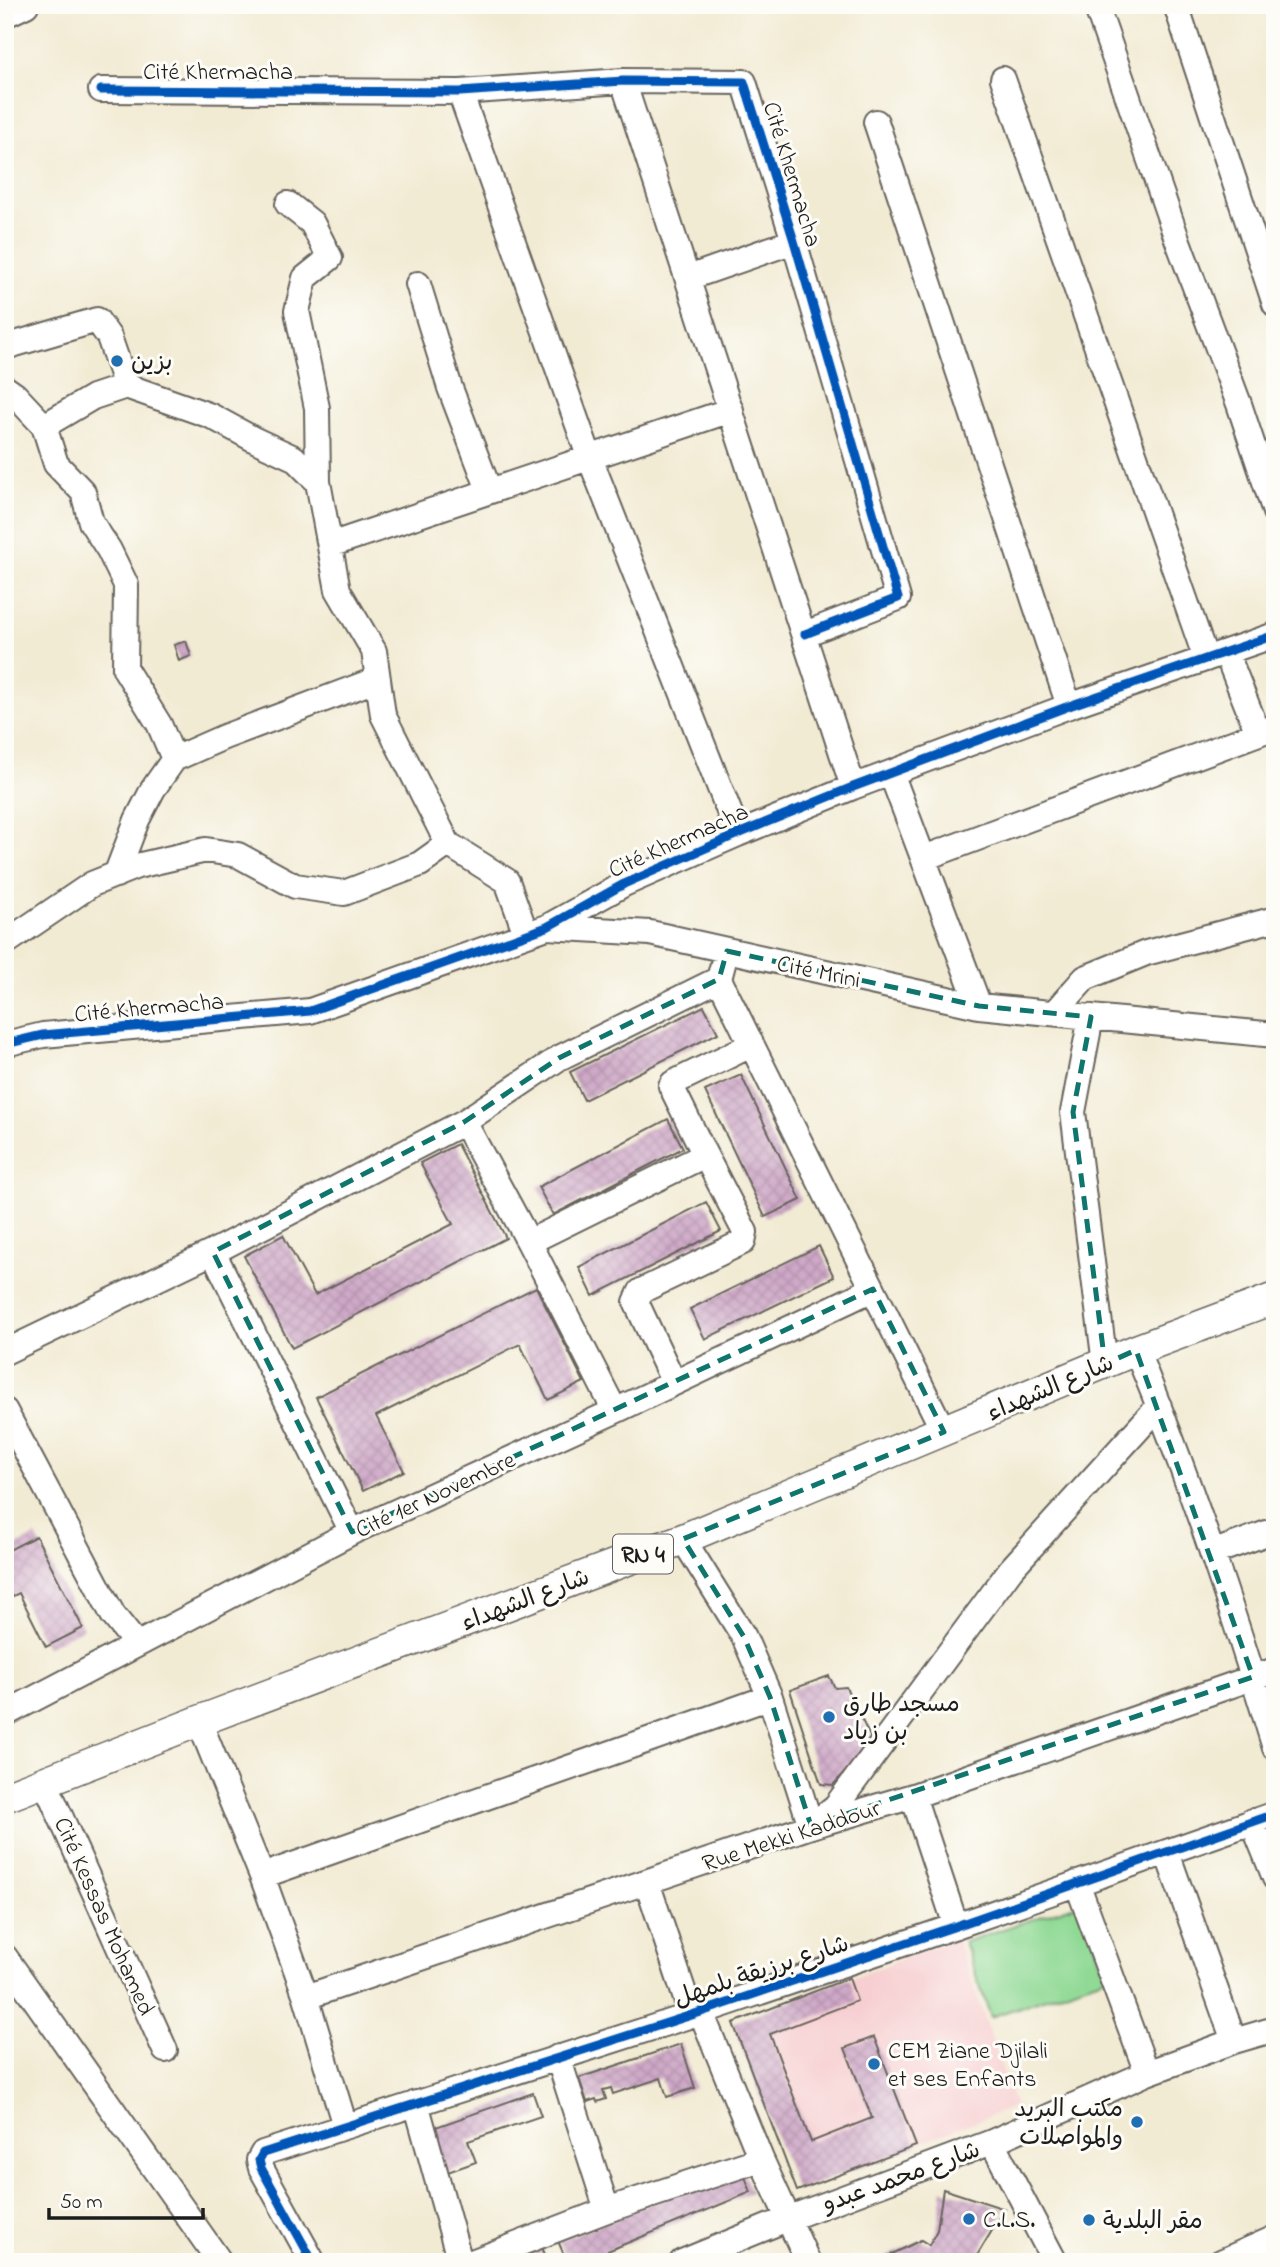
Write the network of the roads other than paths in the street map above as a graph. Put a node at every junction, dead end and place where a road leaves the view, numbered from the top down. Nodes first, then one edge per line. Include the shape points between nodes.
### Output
1 (26, 5) edge
2 (1096, 5) edge
3 (1176, 5) edge
4 (5, 15) edge
5 (1003, 79) dead end
6 (623, 81) junction
7 (101, 90) dead end
8 (460, 92) junction
9 (876, 122) dead end
10 (288, 204) dead end
11 (794, 241) junction
12 (688, 278) junction
13 (418, 284) dead end
14 (1275, 304) edge
15 (5, 347) edge
16 (126, 386) junction
17 (5, 388) edge
18 (731, 410) junction
19 (44, 426) junction
20 (589, 456) junction
21 (318, 482) junction
22 (489, 490) junction
23 (1275, 512) edge
24 (330, 545) junction
25 (805, 634) junction
26 (1275, 635) edge
27 (1216, 655) junction
28 (378, 679) junction
29 (1069, 706) junction
30 (1266, 730) edge
31 (174, 759) junction
32 (891, 773) junction
33 (853, 787) junction
34 (738, 834) junction
35 (448, 844) junction
36 (924, 859) junction
37 (116, 875) junction
38 (1275, 919) edge
39 (537, 931) junction
40 (5, 943) edge
41 (727, 951) junction
42 (719, 979) junction
43 (979, 1006) junction
44 (1054, 1013) junction
45 (1091, 1017) junction
46 (1275, 1035) edge
47 (5, 1044) edge
48 (751, 1045) junction
49 (464, 1122) junction
50 (705, 1155) junction
51 (529, 1242) junction
52 (212, 1252) junction
53 (873, 1289) junction
54 (1275, 1298) edge
55 (1136, 1350) junction
56 (5, 1352) edge
57 (1105, 1364) junction
58 (674, 1383) junction
59 (1159, 1406) junction
60 (5, 1411) edge
61 (615, 1411) junction
62 (944, 1432) junction
63 (1275, 1530) edge
64 (352, 1532) junction
65 (683, 1539) junction
66 (1212, 1553) junction
67 (138, 1645) junction
68 (1264, 1674) edge
69 (770, 1697) junction
70 (5, 1714) edge
71 (199, 1721) junction
72 (1275, 1748) edge
73 (45, 1782) junction
74 (913, 1796) junction
75 (5, 1797) edge
76 (1263, 1817) edge
77 (811, 1826) junction
78 (1167, 1853) junction
79 (262, 1876) junction
80 (1275, 1878) edge
81 (647, 1882) junction
82 (1077, 1883) junction
83 (956, 1926) junction
84 (5, 1958) edge
85 (306, 1997) junction
86 (696, 2013) junction
87 (1275, 2029) edge
88 (1234, 2041) junction
89 (165, 2050) dead end
90 (558, 2057) junction
91 (1147, 2073) junction
92 (416, 2103) junction
93 (345, 2126) junction
94 (992, 2142) junction
95 (761, 2159) junction
96 (607, 2210) junction
97 (787, 2218) junction
98 (1275, 2238) edge
99 (220, 2262) edge
100 (313, 2262) edge
101 (460, 2262) edge
102 (472, 2262) edge
103 (682, 2262) edge
104 (808, 2262) edge
105 (1055, 2262) edge
106 (1221, 2262) edge

1 - 4 street
2 - 23 street
3 - 14 street
5 - 27 street
6 - 8 street, Cité Khermacha
6 - 11 street, Cité Khermacha via 744,82
6 - 12 street
7 - 8 street, Cité Khermacha
8 - 20 street, Cité Khermacha
9 - 29 street
10 - 21 street via 312,223 330,258 305,278 297,312 317,408
11 - 12 street
11 - 25 street, Cité Khermacha via 898,598
12 - 18 street
13 - 22 street via 450,388
15 - 16 street via 97,320 109,337
16 - 19 street via 93,397
16 - 21 street via 211,416 294,458
17 - 19 street
18 - 20 street
18 - 25 street
19 - 31 street via 57,464 83,492 91,522 126,585 125,669 159,724
20 - 22 street
20 - 34 street, Cité Khermacha
21 - 24 street
22 - 24 street
24 - 28 street via 338,590 374,651
25 - 33 street
26 - 27 street, Cité Khermacha
27 - 29 street, Cité Khermacha
27 - 30 street
28 - 31 street
28 - 35 street via 383,715
29 - 32 street, Cité Khermacha
30 - 36 street
31 - 37 street via 136,820
32 - 33 street, Cité Khermacha
32 - 36 street
33 - 34 street, Cité Khermacha
34 - 39 street, Cité Khermacha via 624,884
35 - 37 street via 420,864 344,893 295,886 238,855 206,850
35 - 39 street via 508,881
36 - 43 street
37 - 40 street via 92,884
38 - 44 street via 1146,953 1085,978
39 - 41 street, Cité Mrini via 650,933
39 - 47 street, Cité Khermacha via 310,1011 43,1035
41 - 42 street
41 - 43 street, Cité Mrini
42 - 48 street
42 - 49 street via 559,1058
43 - 44 street, Cité Mrini
44 - 45 street, Cité Mrini
45 - 46 street, Cité Mrini
45 - 57 street via 1073,1112
48 - 50 street via 671,1086
48 - 53 street
49 - 51 street
49 - 52 street
50 - 51 street
50 - 58 street via 745,1238 638,1296 636,1302
51 - 61 street
52 - 56 street
52 - 64 street
53 - 58 street, Cité 1er Novembre
53 - 62 street
54 - 55 main road, شارع الشهداء / RN 4
55 - 57 main road, شارع الشهداء / RN 4
55 - 59 street
57 - 62 main road, شارع الشهداء / RN 4
58 - 61 street, Cité 1er Novembre
59 - 66 street
59 - 77 street via 1011,1569 836,1806
60 - 67 street via 113,1615
61 - 64 street, Cité 1er Novembre
62 - 65 main road, شارع الشهداء / RN 4
63 - 66 street
64 - 67 street, Cité 1er Novembre
65 - 69 street via 744,1637
65 - 71 main road, شارع الشهداء / RN 4
66 - 68 street
67 - 70 street, Cité 1er Novembre
68 - 72 street
68 - 74 street, Rue Mekki Kaddour
69 - 77 street
69 - 79 street
71 - 73 main road, شارع الشهداء / RN 4
71 - 79 street
73 - 75 main road, شارع الشهداء / RN 4
73 - 89 street, Cité Kessas Mohamed
74 - 77 street, Rue Mekki Kaddour
74 - 83 street
76 - 78 street, شارع برزيقة بلمهل
76 - 80 street
77 - 81 street, Rue Mekki Kaddour
78 - 82 street, شارع برزيقة بلمهل
78 - 88 street
79 - 85 street
81 - 85 street, Rue Mekki Kaddour
81 - 86 street
82 - 83 street, شارع برزيقة بلمهل
82 - 91 street
83 - 86 street, شارع برزيقة بلمهل
84 - 99 street
85 - 93 street
86 - 90 street, شارع برزيقة بلمهل
86 - 95 street
87 - 88 street, شارع محمد عبدو
88 - 91 street, شارع محمد عبدو
90 - 92 street, شارع برزيقة بلمهل
90 - 96 street
91 - 94 street, شارع محمد عبدو
92 - 93 street, شارع برزيقة بلمهل
92 - 101 street
93 - 100 street, شارع برزيقة بلمهل via 263,2154 260,2160
94 - 97 street, شارع محمد عبدو
94 - 105 street
95 - 96 street
95 - 97 street
96 - 102 street
97 - 103 street, شارع محمد عبدو
97 - 104 street
98 - 106 street

